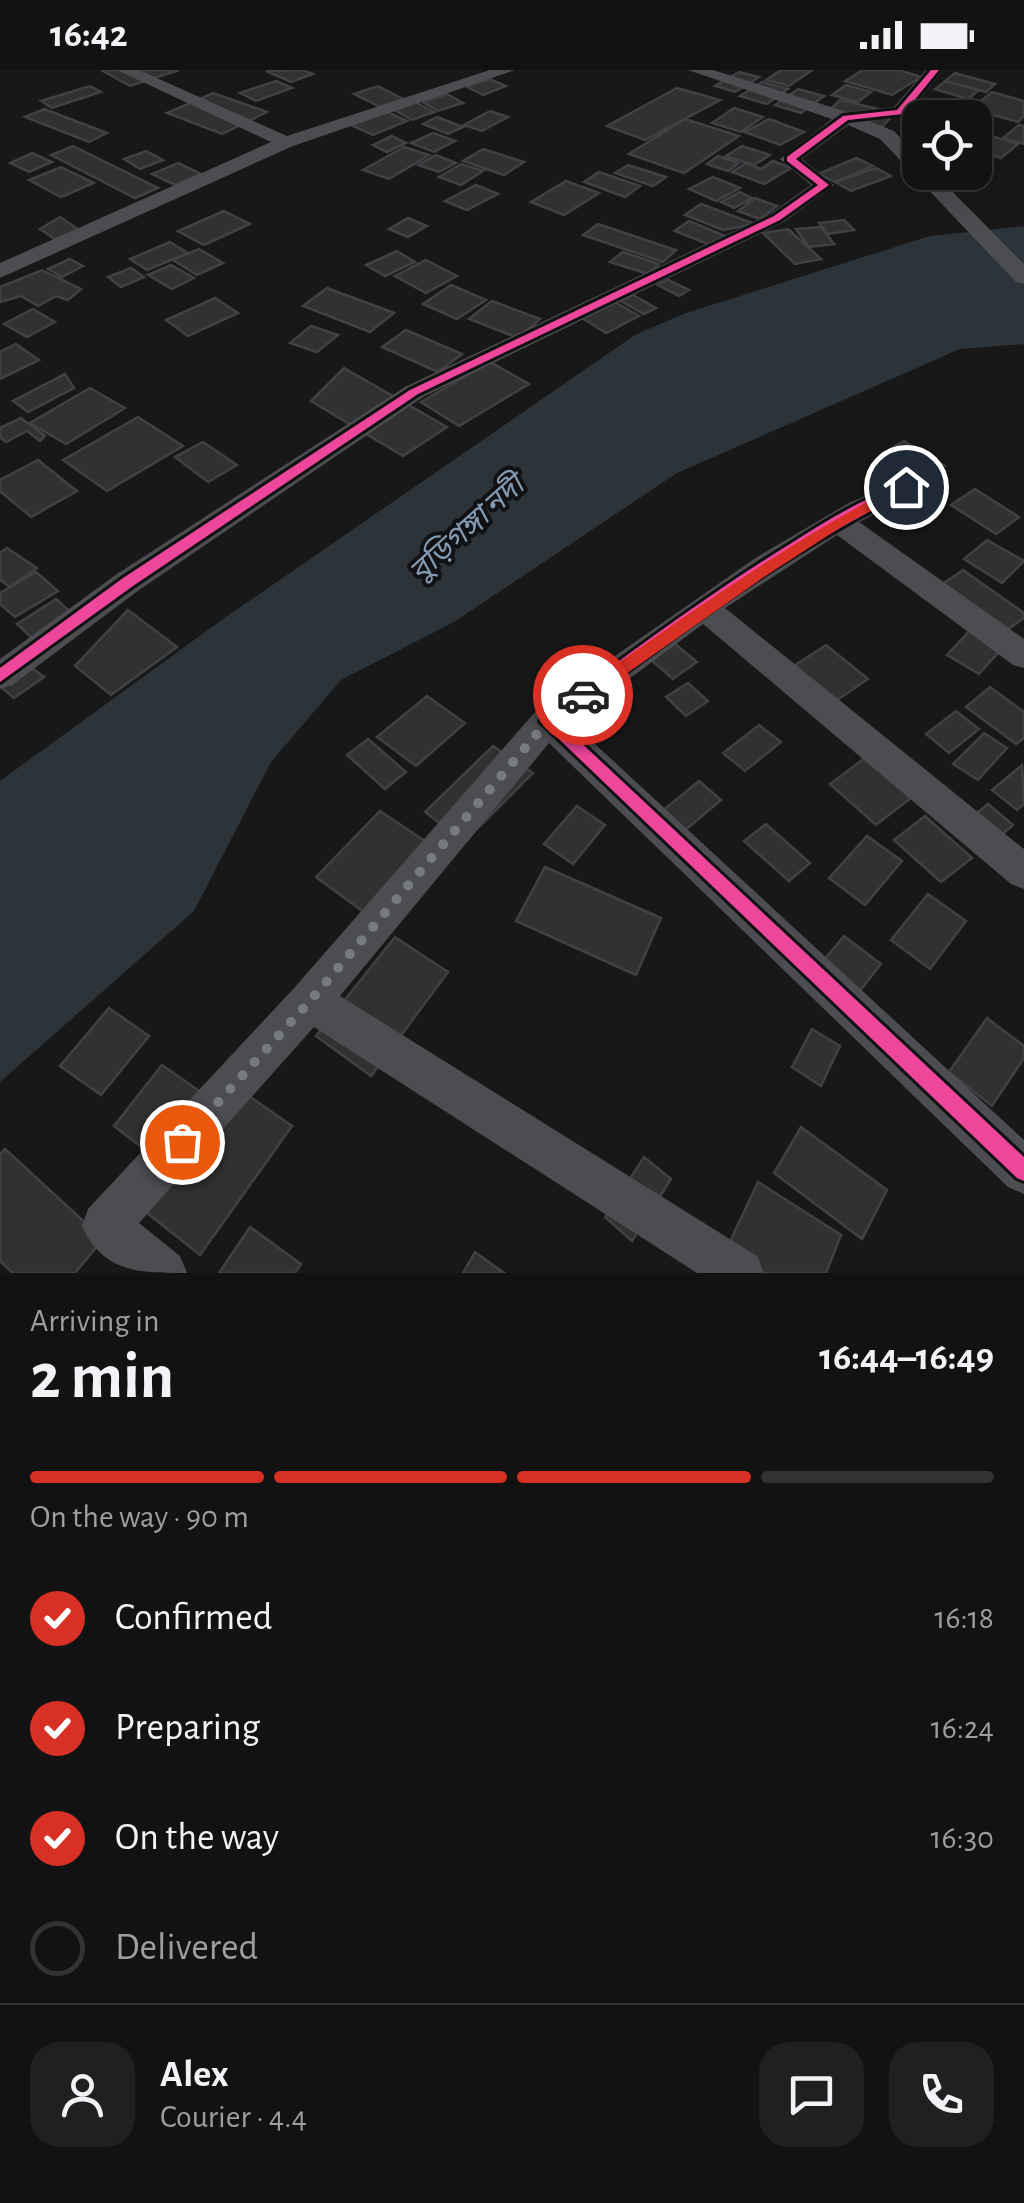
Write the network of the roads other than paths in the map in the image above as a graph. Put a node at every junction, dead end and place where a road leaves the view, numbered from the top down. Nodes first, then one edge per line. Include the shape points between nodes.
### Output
1 (125, 70) edge
2 (508, 70) edge
3 (696, 70) edge
4 (935, 70) edge
5 (846, 118) junction
6 (286, 142) junction
7 (902, 151) edge
8 (939, 190) edge
9 (0, 271) edge
10 (1024, 277) edge
11 (906, 487) dead end
12 (839, 522) junction
13 (705, 608) junction
14 (1024, 656) edge
15 (0, 676) edge
16 (548, 721) junction
17 (1024, 872) edge
18 (310, 1001) junction
19 (1024, 1171) edge
20 (164, 1273) edge
21 (740, 1273) edge

1 - 6 street
2 - 6 street
3 - 5 street
4 - 5 street via 900,112
5 - 7 street via 887,135
5 - 15 street via 790,158 824,184 777,218 414,392 128,582
6 - 9 street
8 - 10 street
11 - 12 street
12 - 13 street
12 - 14 street
13 - 16 street
13 - 17 street
16 - 18 street
16 - 19 street
18 - 20 street via 105,1226
18 - 21 street

